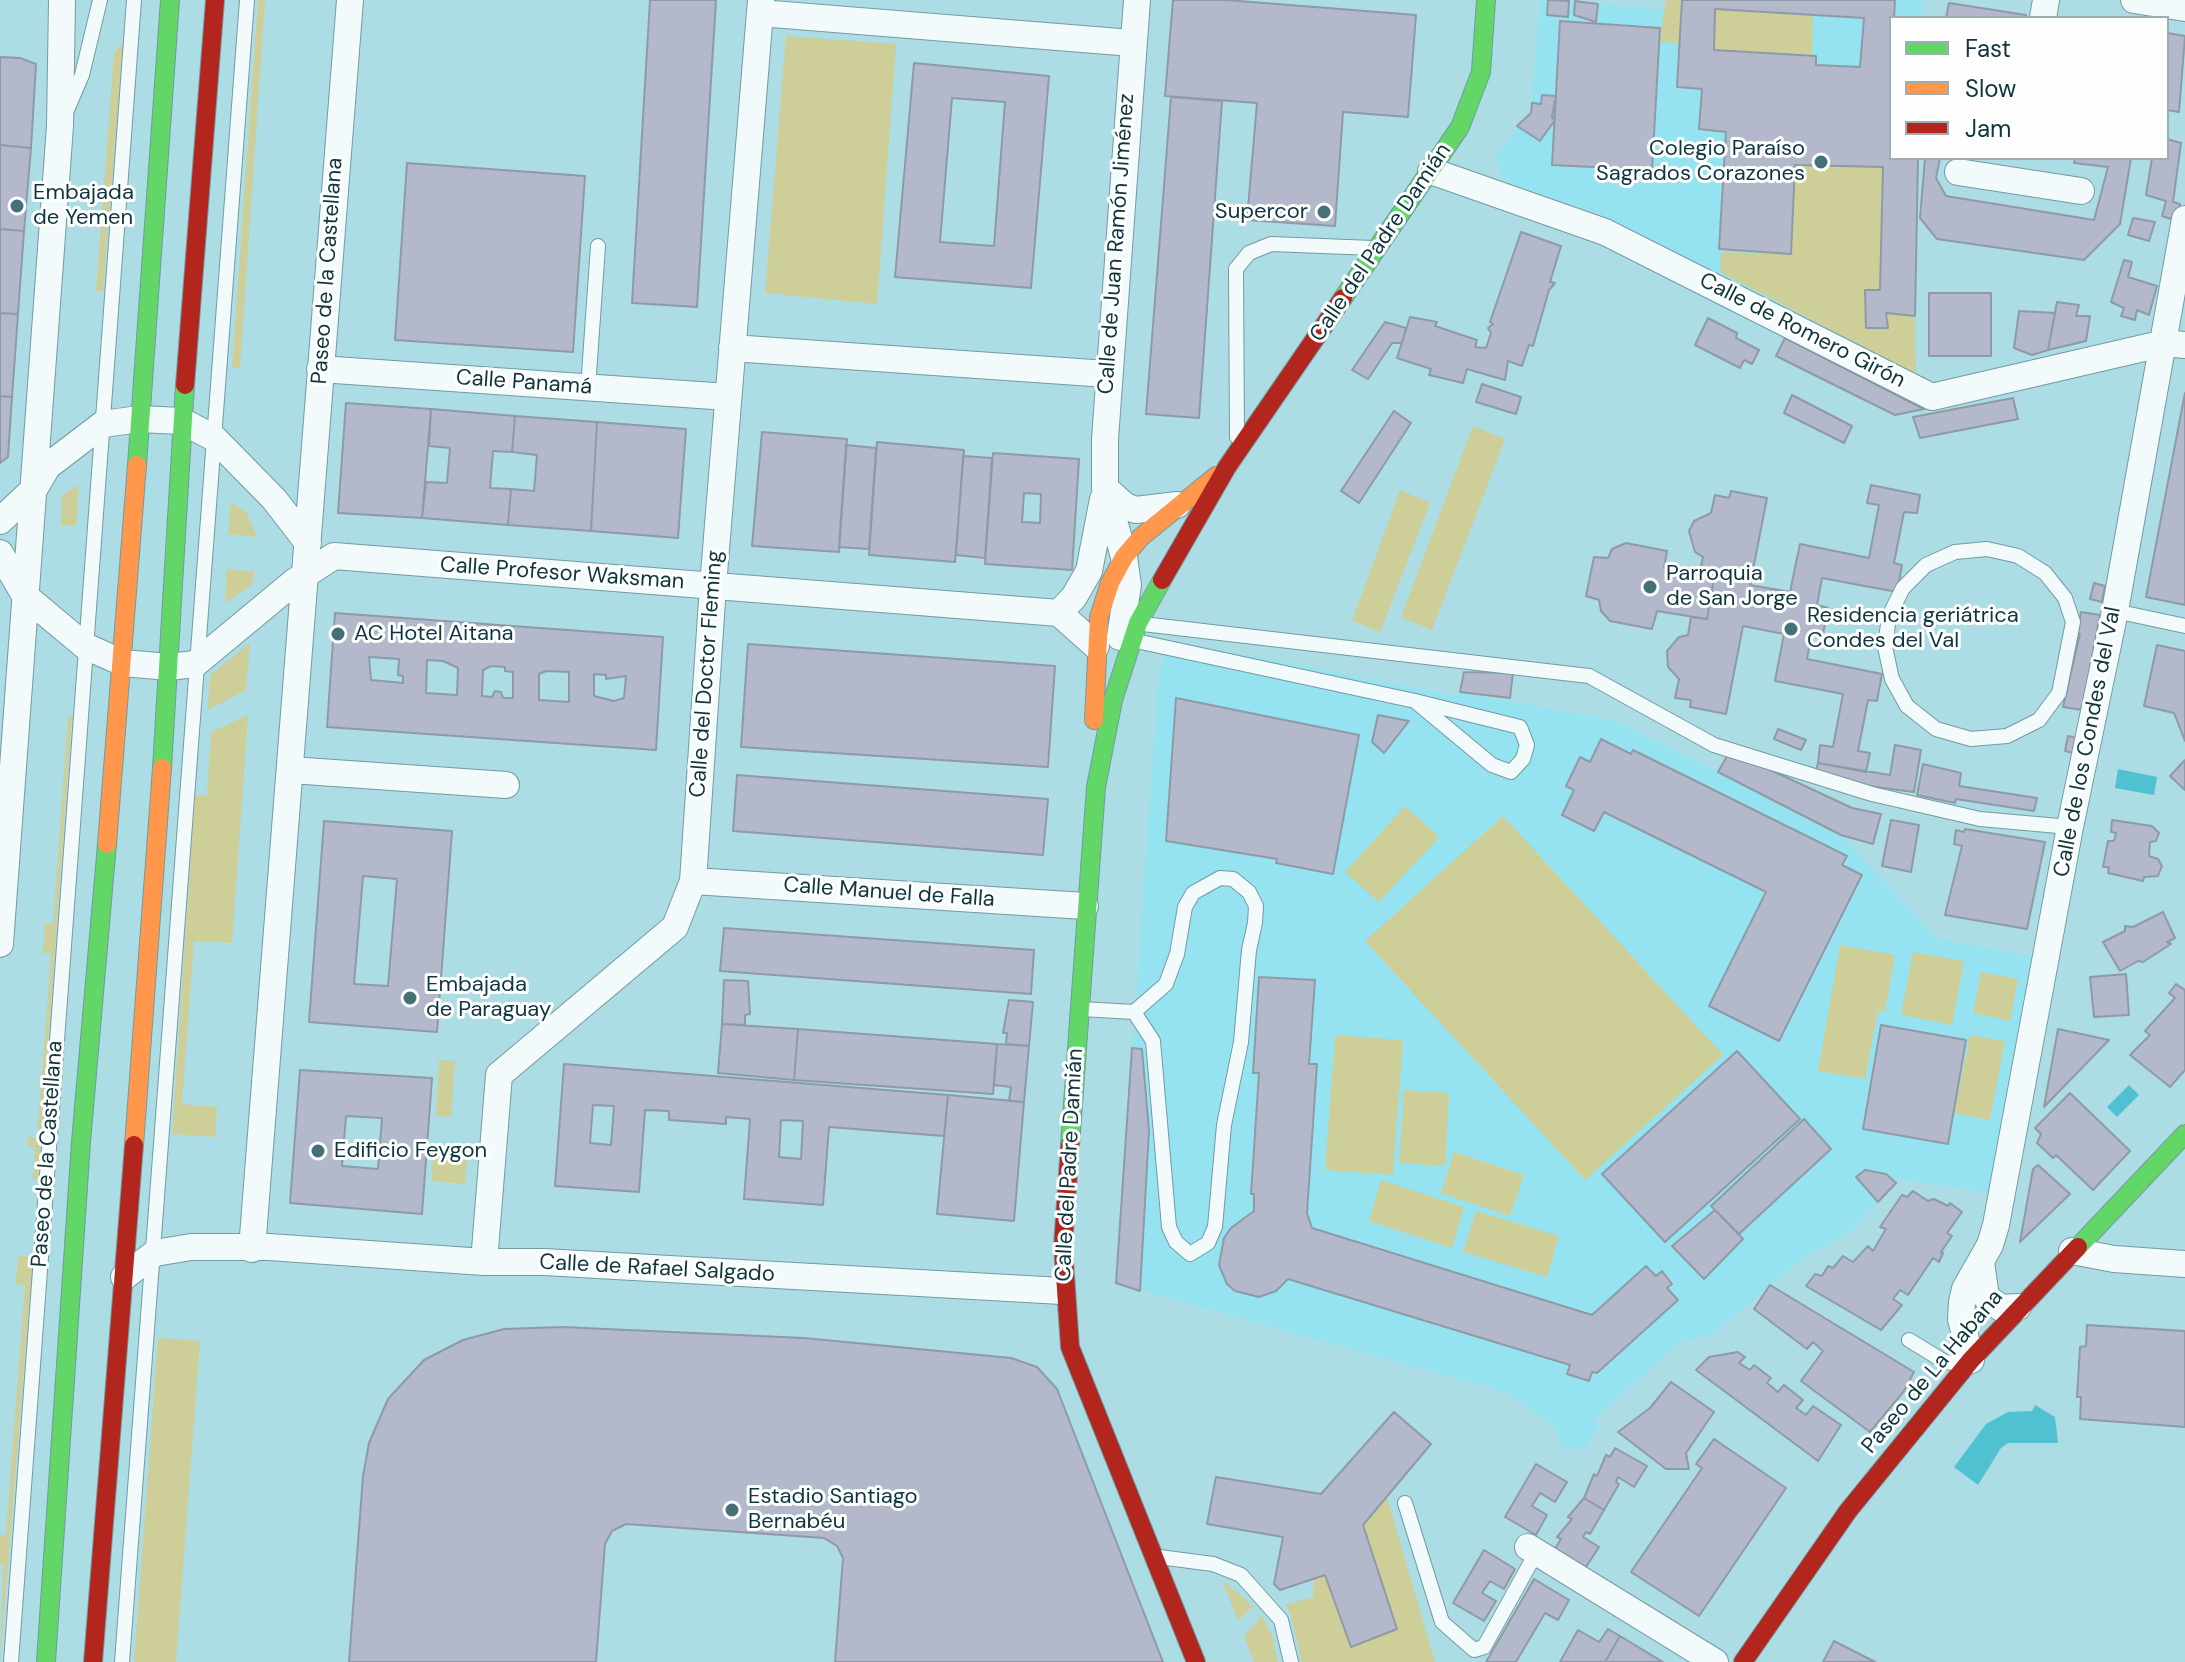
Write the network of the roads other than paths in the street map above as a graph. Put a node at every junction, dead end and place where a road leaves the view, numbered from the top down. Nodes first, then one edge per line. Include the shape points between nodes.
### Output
1 (100, 0) edge
2 (134, 0) edge
3 (170, 0) edge
4 (215, 0) edge
5 (247, 0) edge
6 (350, 0) edge
7 (1137, 0) edge
8 (1486, 0) edge
9 (2134, 0) edge
10 (55, 1) edge
11 (761, 6) edge
12 (2185, 8) edge
13 (1132, 43) junction
14 (60, 126) junction
15 (2020, 170) edge
16 (1431, 171) junction
17 (1958, 172) dead end
18 (2081, 191) dead end
19 (2185, 219) edge
20 (598, 246) dead end
21 (1378, 248) junction
22 (2175, 344) edge
23 (732, 348) junction
24 (320, 369) junction
25 (1107, 374) junction
26 (588, 388) junction
27 (728, 397) junction
28 (139, 419) junction
29 (182, 421) junction
30 (103, 424) junction
31 (214, 438) junction
32 (1232, 460) junction
33 (35, 488) junction
34 (1105, 488) junction
35 (1181, 504) junction
36 (0, 521) edge
37 (308, 543) junction
38 (0, 553) edge
39 (1124, 557) junction
40 (307, 572) junction
41 (713, 586) junction
42 (25, 596) junction
43 (2115, 611) junction
44 (1059, 613) junction
45 (2185, 626) edge
46 (1135, 632) junction
47 (85, 646) junction
48 (1096, 646) junction
49 (2072, 659) joint
50 (123, 663) junction
51 (195, 664) junction
52 (169, 667) junction
53 (1113, 700) junction
54 (1415, 701) junction
55 (291, 770) junction
56 (506, 785) dead end
57 (1096, 787) junction
58 (2070, 827) junction
59 (693, 881) junction
60 (1085, 906) junction
61 (0, 944) edge
62 (1079, 1009) junction
63 (1134, 1012) junction
64 (2185, 1134) edge
65 (252, 1249) junction
66 (2072, 1251) junction
67 (155, 1253) junction
68 (484, 1262) junction
69 (1981, 1262) junction
70 (2185, 1264) edge
71 (124, 1277) junction
72 (1062, 1291) junction
73 (2018, 1307) junction
74 (1909, 1340) dead end
75 (1970, 1362) junction
76 (1405, 1503) dead end
77 (1532, 1550) joint
78 (1152, 1556) junction
79 (11, 1662) edge
80 (46, 1662) edge
81 (93, 1662) edge
82 (122, 1662) edge
83 (1196, 1662) edge
84 (1291, 1662) edge
85 (1715, 1662) edge
86 (1743, 1662) edge

1 - 14 lane via 82,75
2 - 30 lane, Paseo de la Castellana
3 - 28 main road, Paseo de la Castellana
4 - 29 main road
5 - 31 lane
6 - 24 street, Paseo de la Castellana
7 - 13 street, Calle de Juan Ramón Jiménez
8 - 16 main road, Calle del Padre Damián via 1476,91
9 - 12 street
10 - 14 street
11 - 13 street
11 - 23 street, Calle del Doctor Fleming
13 - 25 street, Calle de Juan Ramón Jiménez
14 - 33 street
15 - 17 street
15 - 18 street
16 - 21 main road, Calle del Padre Damián
16 - 22 street, Calle de Romero Girón via 1605,232 1932,397
19 - 22 street, Calle de los Condes del Val
20 - 26 lane
21 - 32 main road, Calle del Padre Damián
21 - 32 lane via 1271,244 1249,253 1236,269
22 - 43 street, Calle de los Condes del Val
23 - 25 street
23 - 27 street, Calle del Doctor Fleming
24 - 26 street, Calle Panamá
24 - 37 street, Paseo de la Castellana
25 - 34 street, Calle de Juan Ramón Jiménez
26 - 27 street, Calle Panamá
27 - 41 street, Calle del Doctor Fleming
28 - 29 street
28 - 30 street
28 - 50 main road, Paseo de la Castellana
29 - 31 street
29 - 52 main road
30 - 33 street via 48,466
30 - 47 lane, Paseo de la Castellana
31 - 37 street via 274,499
31 - 51 lane
32 - 35 main road, Calle del Padre Damián
32 - 46 main road, Calle del Padre Damián
33 - 36 street
33 - 42 street
34 - 35 street via 1136,510
34 - 39 street, Calle del Padre Damián
34 - 44 street via 1089,571
35 - 39 main road, Calle del Padre Damián
37 - 40 street, Paseo de la Castellana
38 - 42 street
39 - 48 main road, Calle del Padre Damián via 1103,601
39 - 53 street, Calle del Padre Damián via 1128,595
40 - 41 street, Calle Profesor Waksman via 334,556
40 - 51 street
40 - 55 street, Paseo de la Castellana
41 - 44 street, Calle Profesor Waksman
41 - 59 street, Calle del Doctor Fleming
42 - 47 street
42 - 61 street
43 - 45 lane
43 - 58 street, Calle de los Condes del Val via 2097,664
44 - 48 street
46 - 53 main road, Calle del Padre Damián
46 - 54 lane
46 - 58 lane via 1589,676 1714,745 1857,790 1980,819
47 - 50 street
47 - 79 lane, Paseo de la Castellana
48 - 57 main road, Calle del Padre Damián
49 - 49 lane via 2073,622 2065,598 2045,573 2018,556 1987,549 1955,552 1926,565 1903,588 1889,616 1885,647 1892,679 1907,706 1936,729 1971,739 2007,736 2039,720 2059,693
50 - 52 street
50 - 80 main road, Paseo de la Castellana via 81,1142
51 - 52 street
51 - 67 lane
52 - 71 main road
53 - 57 main road, Calle del Padre Damián
54 - 54 lane via 1492,765 1511,772 1523,759 1527,745 1520,727
55 - 56 street
55 - 65 street, Paseo de la Castellana
57 - 60 main road, Calle del Padre Damián
58 - 69 street, Calle de los Condes del Val via 1996,1225
59 - 60 street, Calle Manuel de Falla
59 - 68 street, Calle del Doctor Fleming via 675,927 499,1075
60 - 62 main road, Calle del Padre Damián
62 - 63 lane
62 - 72 main road, Calle del Padre Damián
63 - 63 lane via 1153,1041 1169,1227 1190,1254 1208,1243 1215,1227 1256,906 1243,885 1220,878 1193,893 1166,984
64 - 66 main road, Paseo de La Habana
65 - 67 street via 191,1247
65 - 68 street, Calle de Rafael Salgado
66 - 70 street
66 - 73 main road, Paseo de La Habana
67 - 71 street
67 - 82 lane
68 - 72 street, Calle de Rafael Salgado
69 - 73 street via 1986,1297 2001,1308
69 - 75 street, Calle de los Condes del Val via 1962,1302
71 - 81 main road
72 - 78 main road, Calle del Padre Damián via 1070,1347
73 - 75 main road, Paseo de La Habana
74 - 75 lane via 1945,1362
75 - 86 main road, Paseo de La Habana via 1848,1511
76 - 77 lane via 1442,1622 1474,1650 1484,1647
77 - 85 street
78 - 83 main road, Calle del Padre Damián
78 - 84 lane via 1213,1564 1241,1575 1281,1620

